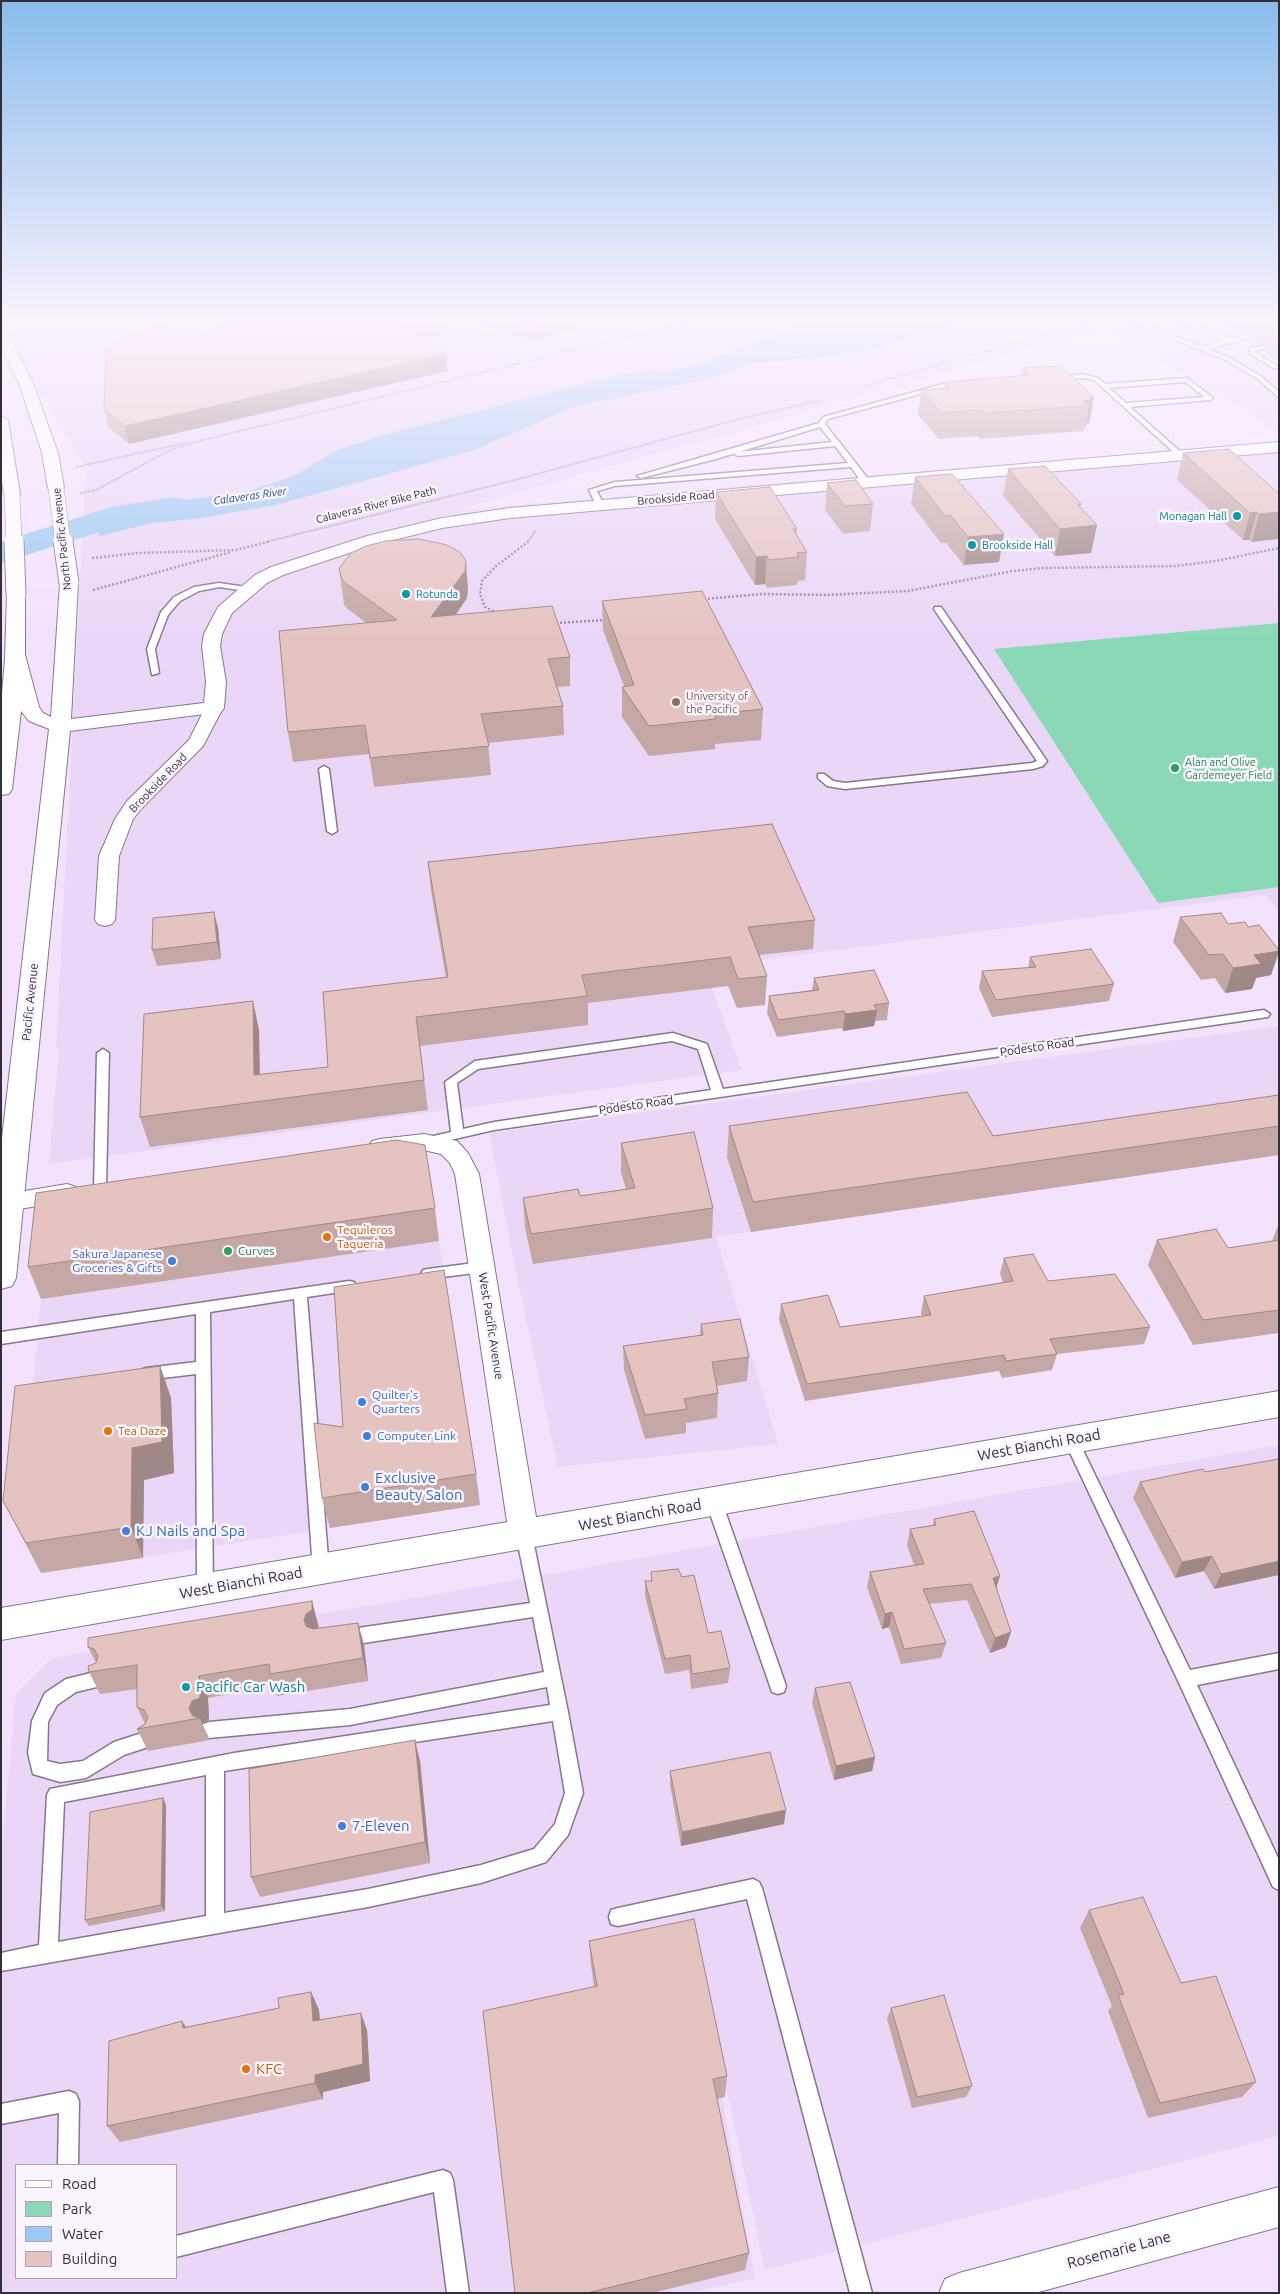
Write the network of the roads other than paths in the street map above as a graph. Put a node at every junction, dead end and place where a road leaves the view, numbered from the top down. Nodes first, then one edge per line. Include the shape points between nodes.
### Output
1 (2, 426) edge
2 (41, 426) edge
3 (815, 426) edge
4 (824, 426) edge
5 (1148, 426) edge
6 (838, 444) junction
7 (1279, 448) edge
8 (1180, 456) junction
9 (705, 458) junction
10 (853, 465) junction
11 (866, 482) junction
12 (615, 484) junction
13 (600, 505) junction
14 (246, 589) junction
15 (938, 609) dead end
16 (15, 656) junction
17 (155, 674) dead end
18 (214, 708) junction
19 (60, 726) junction
20 (324, 769) dead end
21 (821, 776) dead end
22 (1, 789) edge
23 (332, 831) dead end
24 (105, 920) dead end
25 (1264, 1014) dead end
26 (104, 1053) dead end
27 (718, 1093) junction
28 (1, 1112) edge
29 (458, 1134) junction
30 (424, 1142) junction
31 (355, 1150) edge
32 (110, 1187) joint
33 (9, 1202) junction
34 (482, 1266) junction
35 (414, 1276) edge
36 (1, 1278) edge
37 (367, 1284) edge
38 (300, 1293) junction
39 (203, 1308) junction
40 (1, 1338) edge
41 (203, 1367) junction
42 (135, 1376) edge
43 (1279, 1404) edge
44 (1071, 1440) junction
45 (714, 1502) junction
46 (524, 1535) junction
47 (322, 1570) junction
48 (205, 1589) junction
49 (538, 1609) junction
50 (1, 1624) edge
51 (328, 1640) edge
52 (1279, 1661) edge
53 (553, 1678) junction
54 (99, 1679) edge
55 (1186, 1679) junction
56 (778, 1686) dead end
57 (560, 1712) junction
58 (209, 1730) dead end
59 (148, 1739) edge
60 (215, 1765) junction
61 (1279, 1881) edge
62 (618, 1917) dead end
63 (215, 1924) junction
64 (48, 1952) junction
65 (1, 1962) edge
66 (1, 2114) edge
67 (68, 2164) edge
68 (1279, 2207) edge
69 (178, 2246) edge
70 (458, 2293) edge
71 (861, 2293) edge
72 (959, 2293) edge

1 - 16 street, bridge via 12,494
2 - 19 street, North Pacific Avenue, bridge via 55,480 68,590
3 - 9 lane
4 - 6 lane
5 - 8 lane
6 - 9 lane
6 - 10 lane
7 - 8 street, Brookside Road
8 - 11 street, Brookside Road
9 - 12 lane
10 - 11 lane
10 - 12 lane
11 - 13 street, Brookside Road
12 - 13 lane via 593,490
13 - 14 street, Brookside Road via 442,523 367,541 277,571
14 - 17 lane via 219,585 196,589 176,598 164,614 151,649
14 - 18 street, Brookside Road via 224,611 213,634 210,646 216,682
15 - 21 lane via 1042,760 1040,764 845,786 830,784
16 - 19 street via 30,708 36,717
16 - 22 street
18 - 19 street
18 - 24 street, Brookside Road via 197,742 124,819 110,856
19 - 33 street, Pacific Avenue
20 - 23 lane
25 - 27 lane, Podesto Road
26 - 32 lane
27 - 29 lane, Podesto Road
27 - 29 lane via 703,1047 673,1038 475,1065 451,1082
28 - 33 street
29 - 30 lane, Podesto Road
30 - 31 street, Podesto Road
30 - 34 street, West Pacific Avenue via 449,1147 460,1158 467,1174
32 - 33 street
33 - 36 street, Pacific Avenue
34 - 35 lane
34 - 46 street, West Pacific Avenue
37 - 38 lane
38 - 39 lane
38 - 47 lane
39 - 40 lane
39 - 41 lane
41 - 42 lane
41 - 48 lane
43 - 44 street, West Bianchi Road
44 - 45 street, West Bianchi Road
44 - 55 lane
45 - 46 street, West Bianchi Road
45 - 56 lane
46 - 47 street, West Bianchi Road
46 - 49 lane
47 - 48 street, West Bianchi Road
48 - 50 street, West Bianchi Road
49 - 51 lane
49 - 53 lane
52 - 55 lane
53 - 57 lane
53 - 58 lane via 350,1717
54 - 59 lane via 72,1685 51,1699 40,1721 39,1768 60,1773 86,1769 120,1748
55 - 61 lane
57 - 60 lane
57 - 63 lane via 574,1793 562,1829 540,1856 472,1876 368,1898
60 - 63 lane
60 - 64 lane via 56,1795
62 - 71 lane via 753,1888
63 - 64 lane
64 - 65 lane
66 - 67 lane via 69,2101
68 - 72 street, Rosemarie Lane
69 - 70 lane via 443,2180

